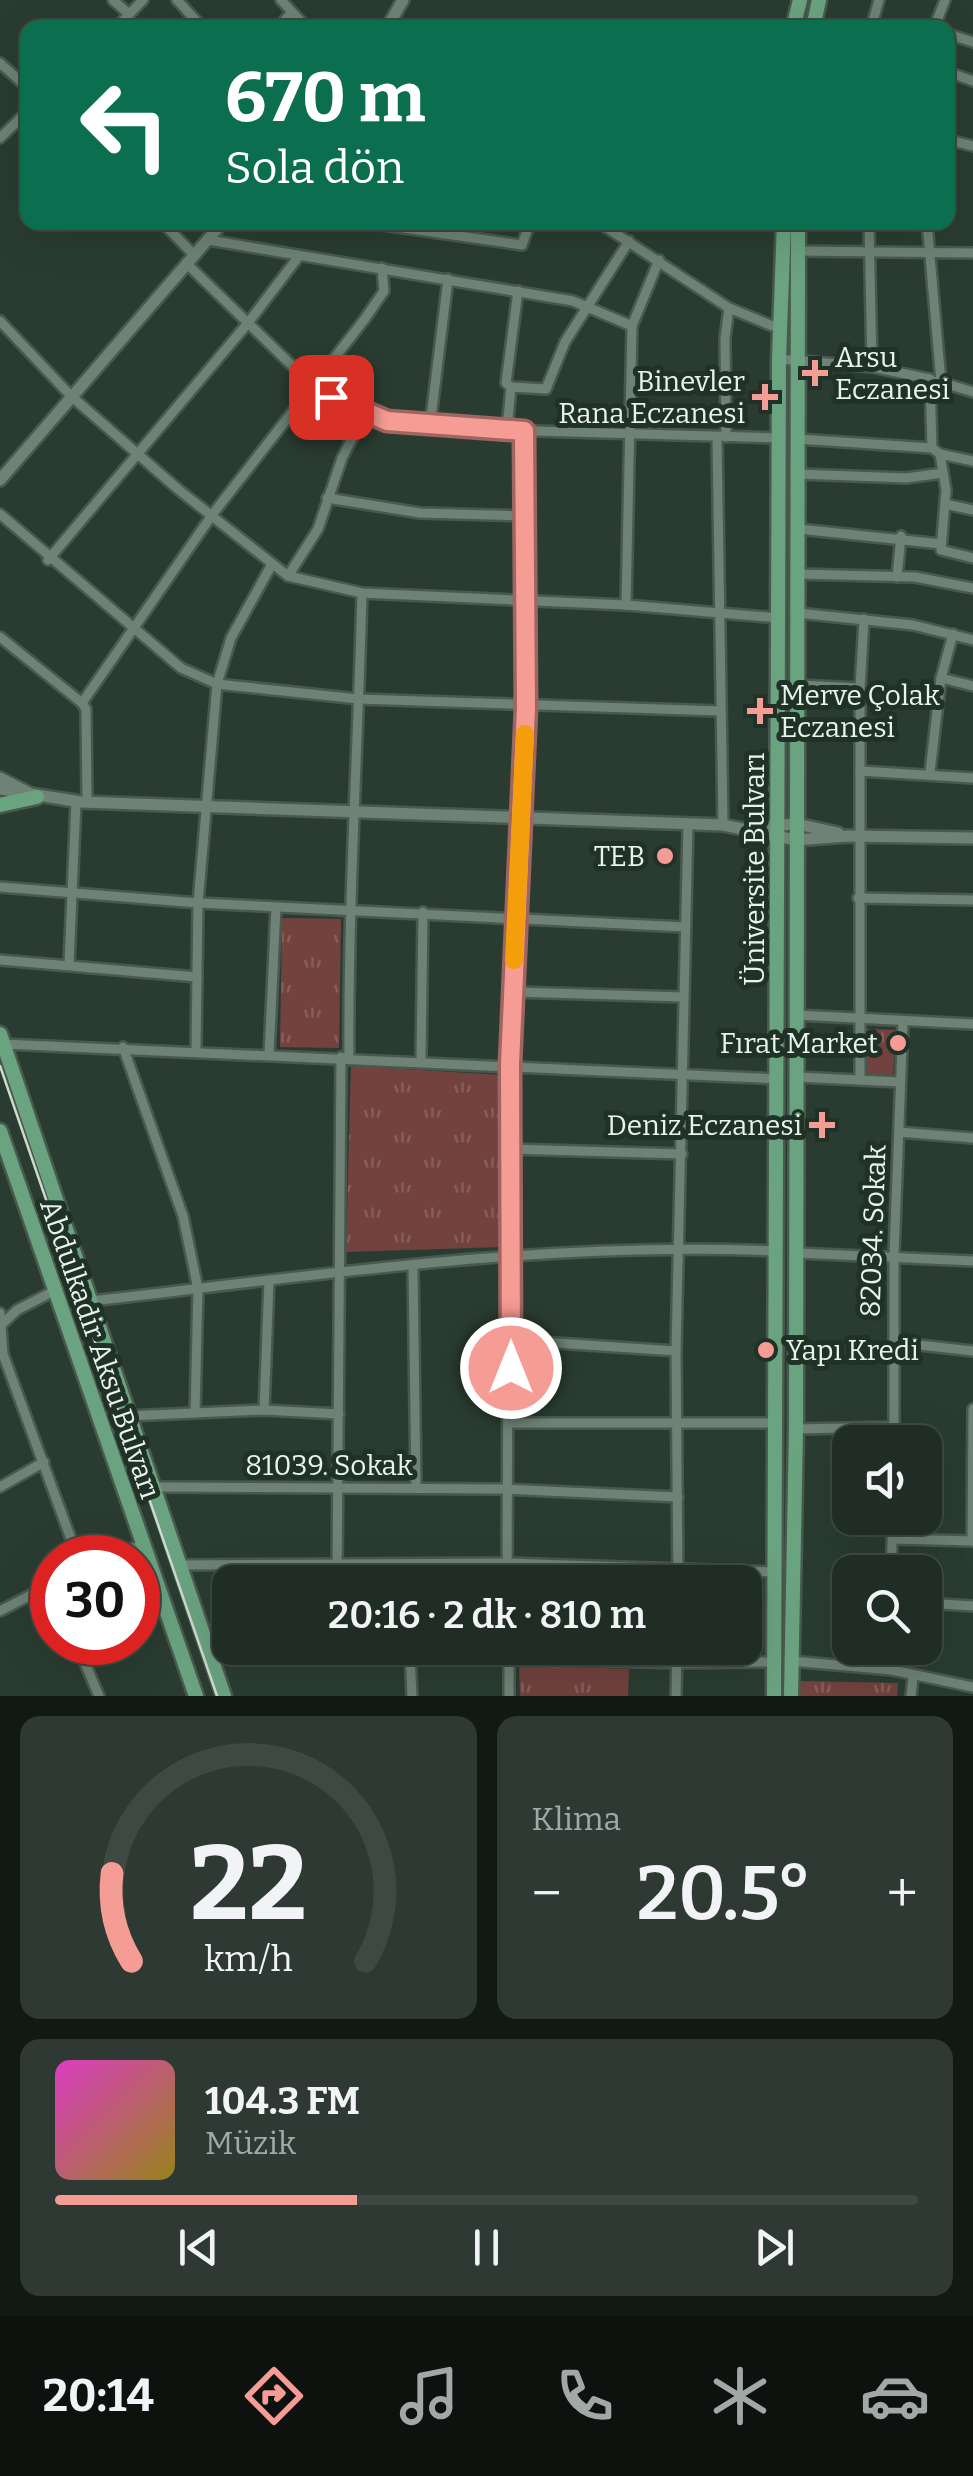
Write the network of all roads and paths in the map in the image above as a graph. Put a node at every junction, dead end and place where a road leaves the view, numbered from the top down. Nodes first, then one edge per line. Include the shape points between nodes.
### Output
1 (114, 0) edge
2 (143, 0) edge
3 (177, 0) edge
4 (280, 0) edge
5 (292, 12) junction
6 (129, 14) junction
7 (123, 20) edge
8 (195, 20) edge
9 (285, 20) edge
10 (300, 20) edge
11 (0, 62) edge
12 (20, 81) edge
13 (20, 119) edge
14 (0, 138) edge
15 (168, 230) edge
16 (216, 230) edge
17 (418, 230) edge
18 (527, 230) edge
19 (611, 230) edge
20 (784, 230) edge
21 (798, 230) edge
22 (870, 230) edge
23 (927, 230) edge
24 (208, 240) junction
25 (629, 241) junction
26 (798, 251) junction
27 (872, 253) junction
28 (928, 253) junction
29 (973, 253) edge
30 (299, 256) junction
31 (190, 258) junction
32 (659, 260) junction
33 (382, 268) junction
34 (448, 279) junction
35 (518, 291) junction
36 (586, 305) junction
37 (729, 308) junction
38 (0, 321) edge
39 (248, 324) junction
40 (632, 326) junction
41 (780, 329) junction
42 (779, 359) junction
43 (798, 360) junction
44 (872, 367) junction
45 (935, 381) junction
46 (311, 384) junction
47 (511, 387) junction
48 (973, 392) edge
49 (71, 396) junction
50 (364, 415) junction
51 (430, 426) junction
52 (506, 429) junction
53 (524, 431) junction
54 (626, 436) junction
55 (722, 437) junction
56 (781, 438) junction
57 (798, 439) junction
58 (936, 451) junction
59 (138, 455) junction
60 (973, 461) edge
61 (944, 473) junction
62 (798, 474) junction
63 (1, 476) edge
64 (326, 498) junction
65 (945, 504) junction
66 (973, 510) edge
67 (0, 514) edge
68 (212, 515) junction
69 (525, 516) junction
70 (798, 528) junction
71 (902, 536) junction
72 (941, 544) junction
73 (973, 558) edge
74 (48, 560) junction
75 (271, 566) junction
76 (798, 574) junction
77 (288, 576) junction
78 (897, 577) junction
79 (973, 588) edge
80 (362, 593) junction
81 (526, 602) junction
82 (626, 605) junction
83 (718, 611) junction
84 (798, 614) junction
85 (779, 618) junction
86 (864, 619) junction
87 (132, 627) junction
88 (953, 634) junction
89 (0, 637) edge
90 (973, 640) edge
91 (941, 678) junction
92 (217, 684) junction
93 (798, 685) junction
94 (973, 686) edge
95 (860, 688) junction
96 (359, 699) junction
97 (82, 703) junction
98 (526, 708) junction
99 (720, 711) junction
100 (860, 771) junction
101 (930, 772) junction
102 (0, 778) edge
103 (973, 778) edge
104 (0, 789) edge
105 (37, 798) junction
106 (81, 802) junction
107 (0, 806) edge
108 (206, 807) junction
109 (358, 812) junction
110 (520, 816) junction
111 (797, 824) junction
112 (688, 825) junction
113 (723, 825) junction
114 (779, 830) junction
115 (854, 836) junction
116 (973, 838) edge
117 (796, 840) junction
118 (0, 886) edge
119 (72, 891) junction
120 (858, 898) junction
121 (973, 900) edge
122 (198, 903) junction
123 (276, 906) junction
124 (348, 910) junction
125 (423, 912) junction
126 (514, 917) junction
127 (684, 926) junction
128 (0, 960) edge
129 (69, 964) junction
130 (197, 977) junction
131 (514, 992) junction
132 (683, 997) junction
133 (797, 1015) junction
134 (862, 1019) junction
135 (903, 1021) junction
136 (973, 1024) edge
137 (2, 1039) edge
138 (123, 1047) junction
139 (196, 1049) junction
140 (269, 1055) junction
141 (345, 1057) junction
142 (421, 1059) junction
143 (510, 1064) junction
144 (796, 1077) junction
145 (684, 1078) junction
146 (778, 1079) junction
147 (860, 1080) junction
148 (899, 1082) junction
149 (0, 1131) edge
150 (899, 1132) junction
151 (973, 1138) edge
152 (510, 1150) junction
153 (682, 1154) junction
154 (682, 1247) junction
155 (777, 1251) junction
156 (797, 1253) junction
157 (894, 1254) junction
158 (510, 1255) junction
159 (973, 1262) edge
160 (414, 1265) junction
161 (338, 1272) junction
162 (269, 1281) junction
163 (198, 1288) junction
164 (52, 1292) junction
165 (90, 1301) junction
166 (0, 1313) edge
167 (1, 1326) edge
168 (512, 1340) junction
169 (893, 1342) junction
170 (973, 1350) edge
171 (676, 1351) junction
172 (264, 1410) junction
173 (973, 1410) edge
174 (195, 1414) junction
175 (339, 1414) junction
176 (127, 1416) junction
177 (677, 1422) junction
178 (510, 1423) junction
179 (775, 1423) junction
180 (894, 1425) edge
181 (796, 1429) junction
182 (832, 1429) edge
183 (44, 1462) junction
184 (336, 1486) junction
185 (0, 1487) edge
186 (153, 1487) junction
187 (416, 1488) junction
188 (505, 1488) junction
189 (678, 1497) junction
190 (70, 1535) edge
191 (138, 1535) edge
192 (893, 1535) edge
193 (893, 1539) junction
194 (973, 1541) edge
195 (892, 1555) edge
196 (507, 1563) junction
197 (179, 1565) junction
198 (212, 1565) edge
199 (338, 1565) edge
200 (394, 1565) edge
201 (575, 1565) edge
202 (678, 1565) edge
203 (762, 1572) edge
204 (774, 1572) junction
205 (30, 1596) edge
206 (160, 1597) edge
207 (942, 1603) edge
208 (973, 1606) edge
209 (0, 1611) edge
210 (208, 1649) junction
211 (212, 1649) edge
212 (791, 1661) junction
213 (762, 1662) edge
214 (774, 1662) junction
215 (86, 1665) edge
216 (410, 1665) edge
217 (509, 1665) edge
218 (677, 1665) edge
219 (892, 1665) edge
220 (892, 1670) junction
221 (913, 1677) junction
222 (973, 1687) edge
223 (99, 1696) edge
224 (196, 1696) edge
225 (224, 1696) edge
226 (412, 1696) edge
227 (509, 1696) edge
228 (676, 1696) edge
229 (774, 1696) edge
230 (791, 1696) edge
231 (910, 1696) edge

1 - 6 street
2 - 6 street
3 - 8 street
4 - 5 street
5 - 9 street
5 - 10 street
6 - 7 street
11 - 12 street
13 - 14 street
15 - 31 street
16 - 24 street
17 - 18 street via 522,245
19 - 25 street
20 - 41 main road, Üniversite Bulvarı
21 - 26 main road, Üniversite Bulvarı
22 - 27 street
23 - 28 street
24 - 30 street
24 - 31 street
25 - 32 street
25 - 36 street
26 - 27 street
26 - 43 main road, Üniversite Bulvarı
27 - 28 street
27 - 44 street
28 - 29 street
28 - 45 street
30 - 33 street
30 - 39 street
31 - 39 street
31 - 49 street
32 - 37 street
32 - 40 street
33 - 34 street
33 - 46 street via 384,291
34 - 35 street
34 - 51 street
35 - 36 street
35 - 47 street via 506,382
36 - 40 street
36 - 47 street via 546,388
37 - 41 street
37 - 55 street
38 - 49 street
39 - 46 street
39 - 59 street
40 - 54 street
41 - 42 main road, Üniversite Bulvarı
42 - 43 street
42 - 56 main road, Üniversite Bulvarı
43 - 44 street
43 - 57 main road, Üniversite Bulvarı
44 - 45 street
45 - 48 street
45 - 58 street
46 - 50 street
46 - 68 street
47 - 52 street
49 - 59 street
49 - 63 street
50 - 51 street
50 - 64 street
51 - 52 street
52 - 53 street
53 - 54 street
53 - 69 street
54 - 55 street
54 - 82 street
55 - 56 street
55 - 83 street
56 - 85 main road, Üniversite Bulvarı
57 - 58 street
57 - 62 main road, Üniversite Bulvarı
58 - 60 street
58 - 61 street
59 - 68 street
59 - 74 street
61 - 62 street
61 - 65 street
62 - 70 main road, Üniversite Bulvarı
64 - 69 street via 420,514
64 - 77 street via 318,528
65 - 66 street
65 - 72 street
67 - 74 street
68 - 75 street
68 - 87 street
69 - 81 street
70 - 71 street
70 - 76 main road, Üniversite Bulvarı
71 - 72 street
71 - 78 street
72 - 73 street via 941,550
74 - 87 street
75 - 77 street
75 - 92 street via 231,638
76 - 78 street
76 - 84 main road, Üniversite Bulvarı
77 - 80 street
78 - 79 street
80 - 81 street
80 - 96 street
81 - 82 street
81 - 98 street
82 - 83 street
83 - 85 street
83 - 99 street
84 - 86 street
84 - 93 main road, Üniversite Bulvarı
85 - 114 main road, Üniversite Bulvarı
86 - 88 street
86 - 95 street
87 - 92 street via 181,668
87 - 97 street
88 - 90 street
88 - 91 street
89 - 97 street
91 - 94 street
91 - 101 street
92 - 96 street
92 - 108 street
93 - 95 street
93 - 111 main road, Üniversite Bulvarı
95 - 100 street
96 - 98 street
96 - 109 street
97 - 106 street
98 - 99 street
98 - 110 street
99 - 113 street
100 - 101 street
100 - 115 street
101 - 103 street
102 - 105 street
104 - 105 street
105 - 106 street
105 - 107 main road
106 - 108 street
106 - 119 street
108 - 109 street
108 - 122 street
109 - 110 street
109 - 124 street
110 - 112 street
110 - 126 street
111 - 114 street
111 - 115 street
111 - 117 main road, Üniversite Bulvarı
112 - 113 street
112 - 127 street
113 - 114 street
114 - 117 street
114 - 146 main road, Üniversite Bulvarı
115 - 116 street
115 - 117 street
115 - 120 street
117 - 133 main road, Üniversite Bulvarı
118 - 119 street
119 - 122 street
119 - 129 street
120 - 121 street
120 - 134 street
122 - 123 street
122 - 130 street
123 - 124 street
123 - 140 street
124 - 125 street
124 - 141 street
125 - 126 street
125 - 142 street
126 - 127 street
126 - 131 street
127 - 132 street
128 - 129 street
129 - 130 street
130 - 139 street
131 - 132 street
131 - 143 street
132 - 145 street
133 - 134 street
133 - 144 main road, Üniversite Bulvarı
134 - 135 street
134 - 147 street
135 - 136 street
135 - 148 street, 82034. Sokak
137 - 138 street
137 - 165 main road
138 - 139 street
138 - 163 street via 183,1216
139 - 140 street
140 - 141 street
141 - 142 street
141 - 161 street
142 - 143 street
143 - 145 street
143 - 152 street
144 - 147 street
144 - 156 main road, Üniversite Bulvarı
145 - 146 street
145 - 153 street
146 - 155 main road, Üniversite Bulvarı
147 - 148 street
148 - 150 street, 82034. Sokak
149 - 164 main road, Abdulkadir Aksu Bulvarı
150 - 151 street
150 - 157 street, 82034. Sokak
152 - 153 street
152 - 158 street
153 - 154 street
154 - 155 street
154 - 158 street
154 - 171 street
155 - 179 main road, Üniversite Bulvarı
156 - 157 street
156 - 181 main road, Üniversite Bulvarı
157 - 159 street
157 - 169 street, 82034. Sokak
158 - 160 street
158 - 168 street
160 - 161 street
160 - 187 street
161 - 162 street
161 - 175 street
162 - 163 street
162 - 172 street
163 - 165 street
163 - 174 street
164 - 167 street
164 - 191 main road, Abdulkadir Aksu Bulvarı
165 - 176 main road
166 - 167 street
167 - 183 street via 3,1354
168 - 171 street
168 - 178 street
169 - 170 street
169 - 180 street, 82034. Sokak
171 - 177 street
172 - 174 street
172 - 175 street
173 - 194 street
174 - 176 street
175 - 184 street
176 - 186 main road
177 - 178 street
177 - 179 street
177 - 189 street
178 - 188 street
179 - 204 main road, Üniversite Bulvarı
181 - 182 street
181 - 212 main road, Üniversite Bulvarı
183 - 185 street
183 - 190 street
184 - 186 street, 81039. Sokak
184 - 187 street, 81039. Sokak
184 - 199 street
186 - 197 main road
187 - 188 street, 81039. Sokak
188 - 189 street, 81039. Sokak
188 - 196 street
189 - 202 street
192 - 193 street
193 - 194 street
193 - 195 street
196 - 200 street
196 - 201 street
197 - 198 street
197 - 210 main road
203 - 204 street
204 - 214 main road, Üniversite Bulvarı
205 - 209 street
206 - 224 main road, Abdulkadir Aksu Bulvarı
207 - 208 street
210 - 211 street
210 - 225 main road
212 - 220 street
212 - 230 main road, Üniversite Bulvarı
213 - 214 street
214 - 229 main road, Üniversite Bulvarı
215 - 223 street
216 - 226 street
217 - 227 street
218 - 228 street
219 - 220 street
220 - 221 street
221 - 222 street
221 - 231 street

